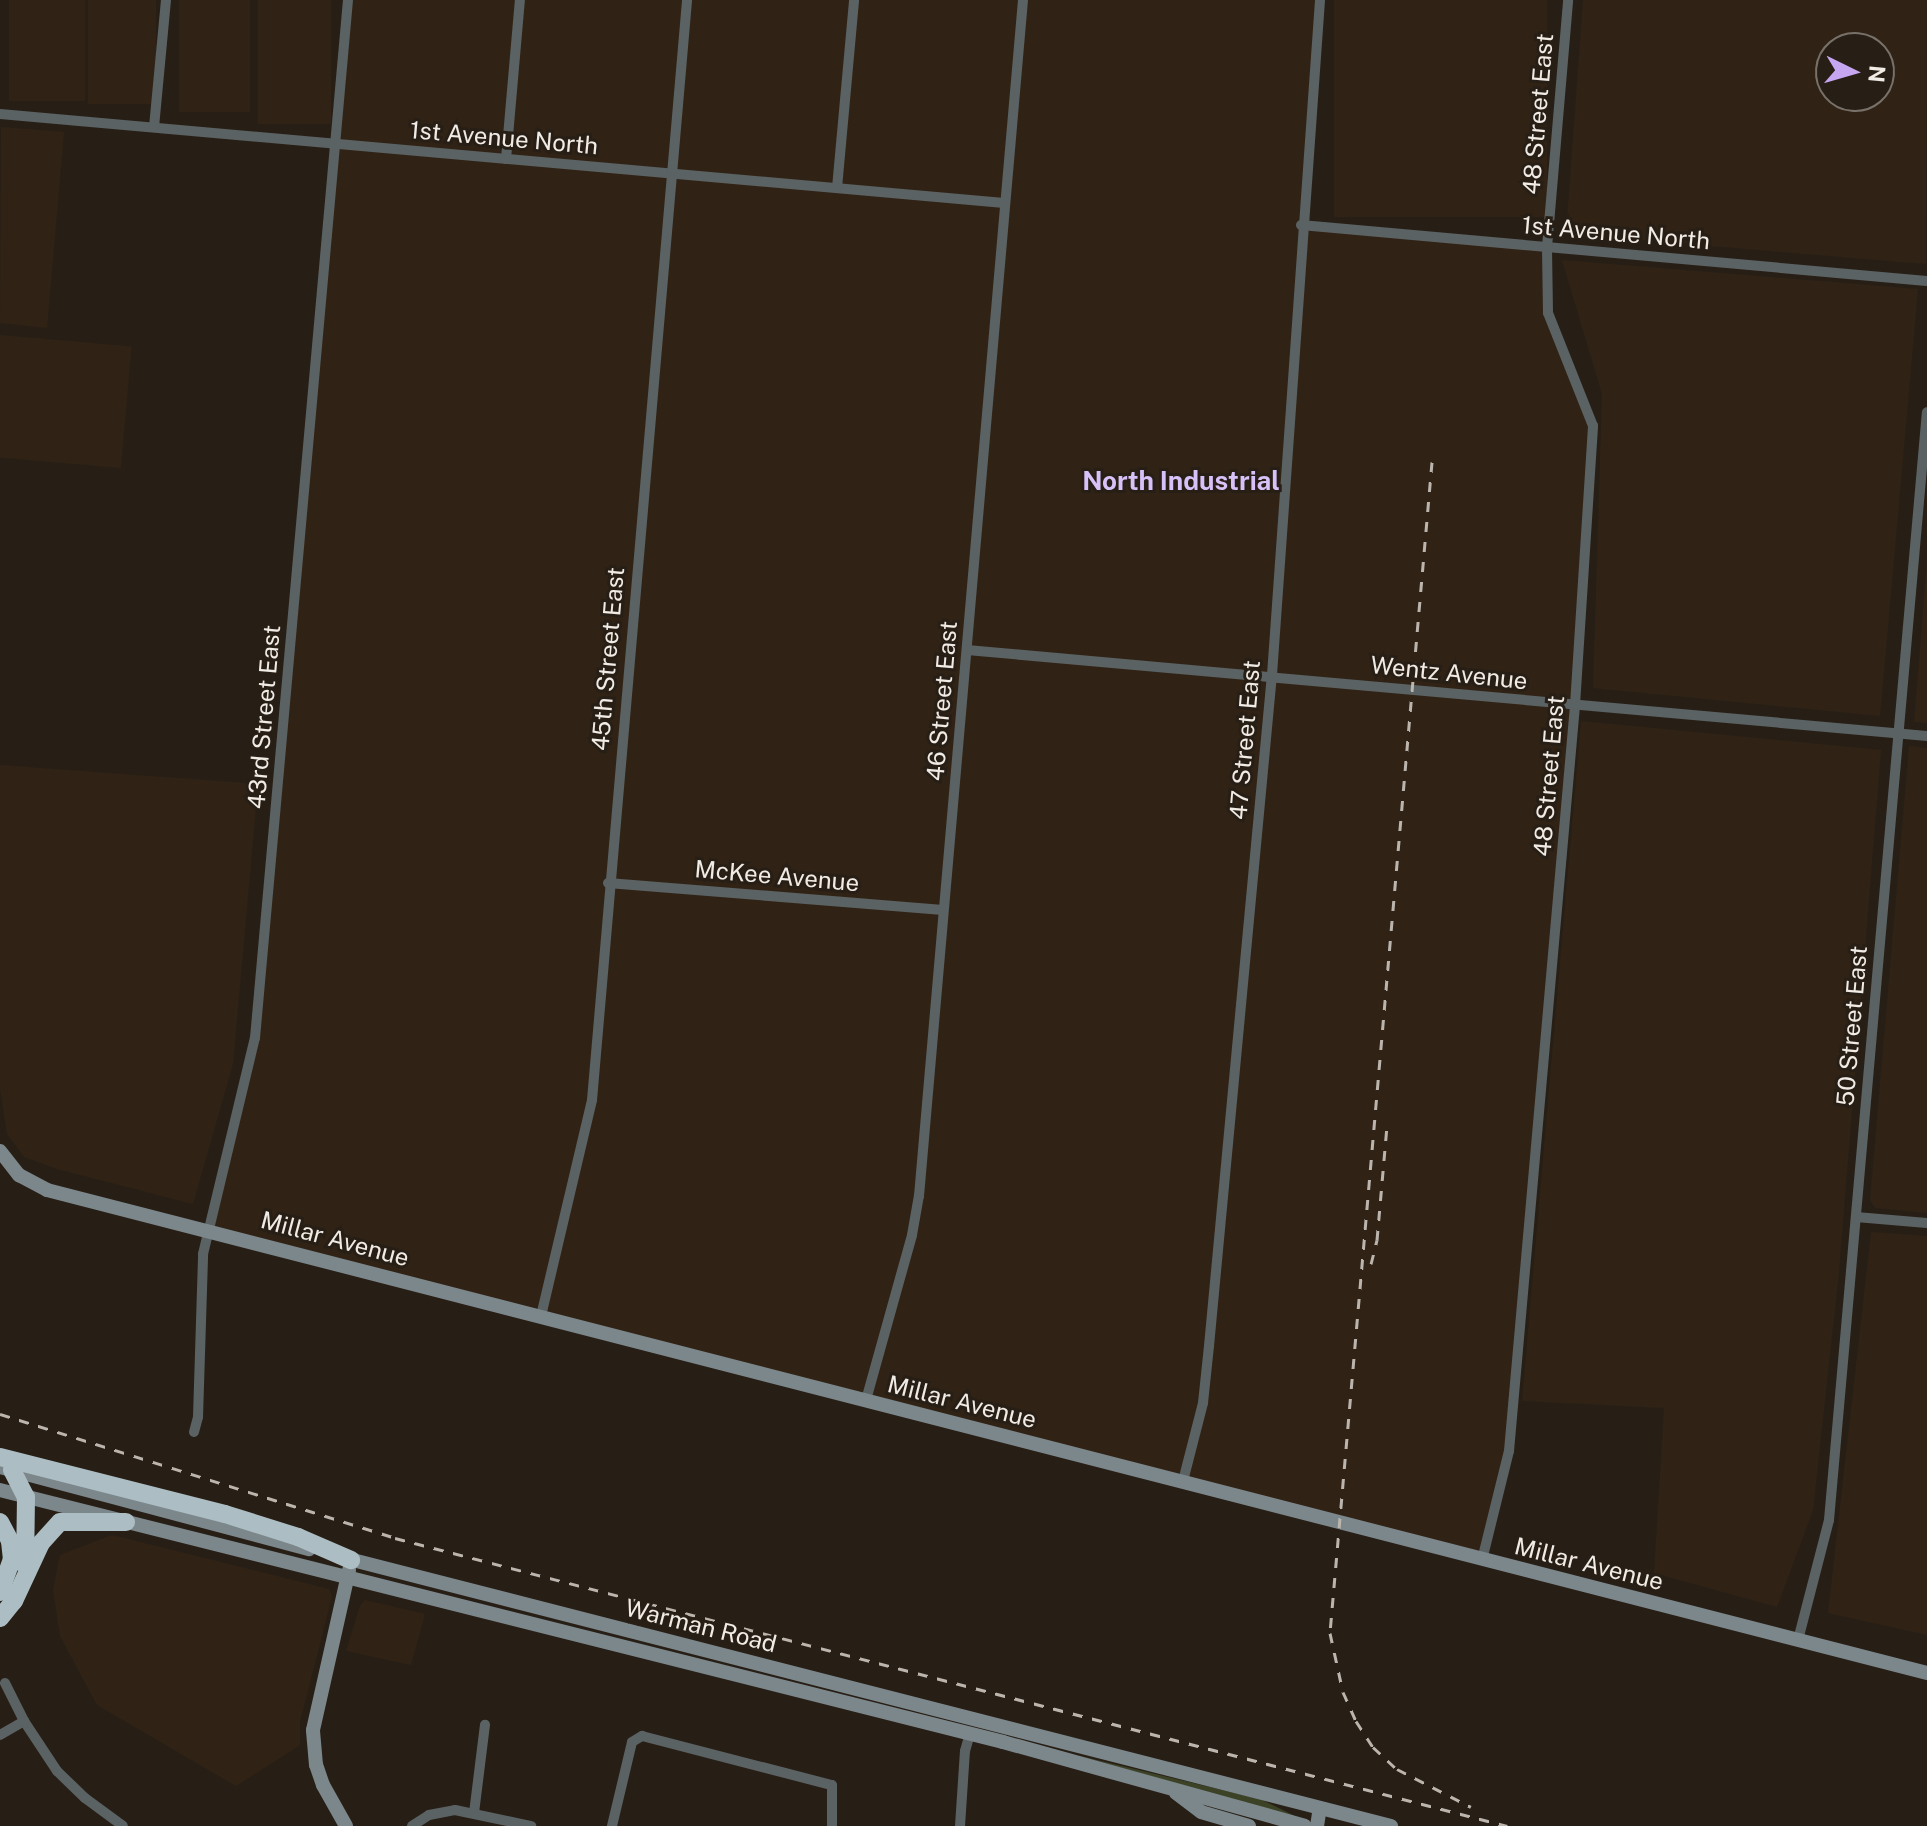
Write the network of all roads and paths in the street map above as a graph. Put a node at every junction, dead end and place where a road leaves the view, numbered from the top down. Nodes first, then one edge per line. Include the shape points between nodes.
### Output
1 (166, 0) edge
2 (348, 0) edge
3 (520, 0) edge
4 (687, 0) edge
5 (854, 0) edge
6 (1023, 0) edge
7 (1320, 0) edge
8 (1568, 0) edge
9 (0, 114) edge
10 (154, 127) junction
11 (336, 143) junction
12 (506, 159) junction
13 (671, 173) junction
14 (837, 188) junction
15 (1004, 203) junction
16 (1301, 225) junction
17 (1547, 247) junction
18 (1927, 281) edge
19 (1927, 412) edge
20 (967, 650) junction
21 (1272, 675) junction
22 (1575, 705) junction
23 (1897, 733) junction
24 (1927, 736) edge
25 (608, 883) junction
26 (943, 910) junction
27 (0, 1151) edge
28 (1856, 1217) junction
29 (1927, 1223) edge
30 (209, 1229) junction
31 (541, 1316) junction
32 (866, 1400) junction
33 (194, 1432) dead end
34 (4, 1465) edge
35 (1183, 1481) junction
36 (0, 1490) edge
37 (26, 1497) junction
38 (0, 1522) edge
39 (126, 1522) junction
40 (1482, 1560) junction
41 (350, 1569) junction
42 (20, 1588) junction
43 (0, 1592) edge
44 (0, 1618) edge
45 (1798, 1640) junction
46 (1927, 1673) edge
47 (5, 1683) dead end
48 (24, 1721) junction
49 (485, 1725) dead end
50 (970, 1734) junction
51 (0, 1735) edge
52 (1094, 1749) junction
53 (1169, 1788) junction
54 (1320, 1808) junction
55 (474, 1813) junction
56 (501, 1822) edge
57 (118, 1825) edge
58 (346, 1826) edge
59 (412, 1826) edge
60 (531, 1826) edge
61 (612, 1826) edge
62 (832, 1826) edge
63 (960, 1826) edge
64 (1249, 1826) edge
65 (1305, 1826) edge
66 (1317, 1826) edge
67 (1391, 1826) edge

1 - 10 street
2 - 11 street, 43rd Street East
3 - 12 street
4 - 13 street, 45th Street East
5 - 14 street
6 - 15 street, 46 Street East
7 - 16 street, 47 Street East
8 - 17 street, 48 Street East
9 - 10 street, 1st Avenue North
10 - 11 street, 1st Avenue North
11 - 12 street, 1st Avenue North
11 - 30 street, 43rd Street East via 255,1038
12 - 13 street, 1st Avenue North
13 - 14 street, 1st Avenue North
13 - 25 street, 45th Street East
14 - 15 street, 1st Avenue North
15 - 20 street, 46 Street East
16 - 17 street, 1st Avenue North
16 - 21 street, 47 Street East
17 - 18 street, 1st Avenue North
17 - 22 street, 48 Street East via 1548,313 1593,426
19 - 23 street, 50 Street East
20 - 21 street, Wentz Avenue
20 - 26 street, 46 Street East
21 - 22 street, Wentz Avenue
21 - 35 street, 47 Street East via 1203,1403
22 - 23 street, Wentz Avenue
22 - 40 street, 48 Street East via 1509,1451
23 - 24 street, Wentz Avenue
23 - 28 street, 50 Street East
25 - 26 street, McKee Avenue
25 - 31 street, 45th Street East via 589,1121
26 - 32 street, 46 Street East via 916,1215
27 - 30 main road, Millar Avenue via 19,1175 47,1190
28 - 29 street
28 - 45 street, 50 Street East via 1829,1520
30 - 31 main road, Millar Avenue
30 - 33 street, 43rd Street East via 203,1254
31 - 32 main road, Millar Avenue
32 - 35 main road, Millar Avenue
34 - 37 highway
34 - 41 highway via 225,1514 298,1537
35 - 40 main road, Millar Avenue
36 - 37 main road, Warman Road
37 - 39 main road, Warman Road
37 - 42 highway via 28,1548
38 - 43 highway via 12,1559
39 - 41 main road, Warman Road
39 - 42 highway via 60,1522 41,1543
40 - 45 main road, Millar Avenue
41 - 50 main road, Warman Road
41 - 52 main road, Warman Road
41 - 58 main road via 313,1730 316,1765
42 - 44 highway
45 - 46 main road, Millar Avenue
47 - 48 street
48 - 51 street
48 - 57 street via 69,1784
49 - 55 street
50 - 52 main road via 989,1731 1045,1746
50 - 53 main road, Warman Road
50 - 63 street
52 - 54 main road, Warman Road
53 - 64 main road via 1201,1812
53 - 65 main road, Warman Road
54 - 66 main road
54 - 67 main road, Warman Road
55 - 56 street
55 - 59 street via 437,1812
56 - 60 street
61 - 62 street via 632,1742 642,1736 832,1785

